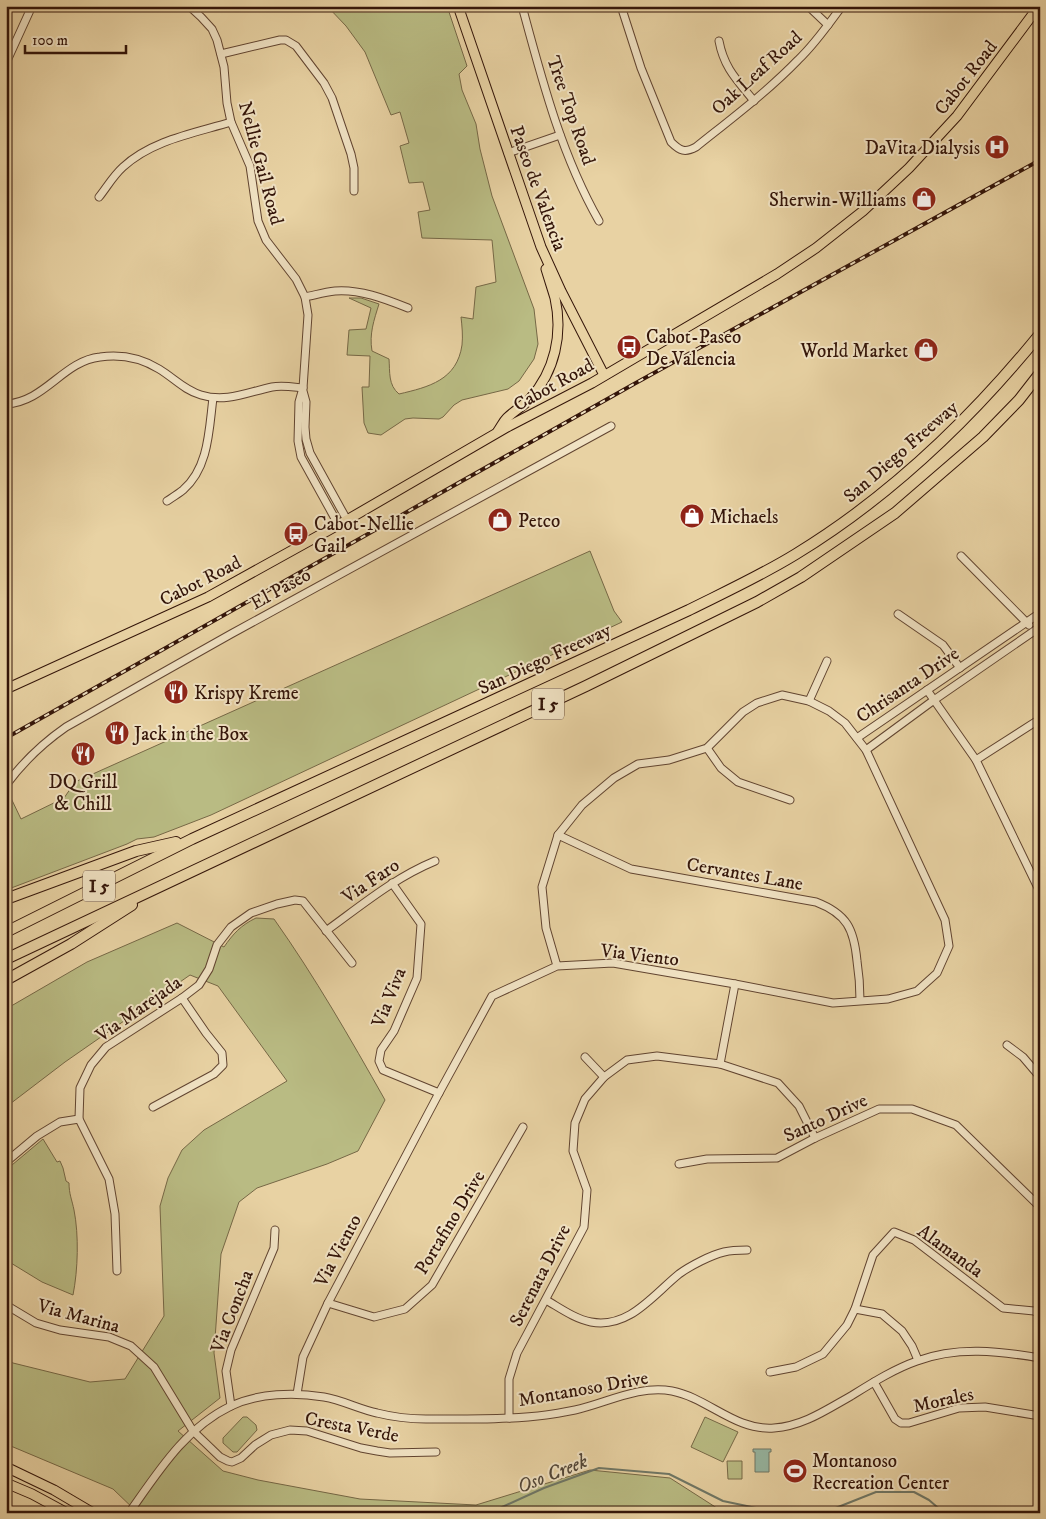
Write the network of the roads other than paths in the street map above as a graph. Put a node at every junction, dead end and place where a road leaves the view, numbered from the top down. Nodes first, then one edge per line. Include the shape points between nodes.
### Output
1 (32, 6) edge
2 (189, 6) edge
3 (458, 6) edge
4 (522, 6) edge
5 (621, 6) edge
6 (808, 6) edge
7 (842, 6) edge
8 (1039, 6) edge
9 (828, 24) junction
10 (719, 40) dead end
11 (221, 54) junction
12 (6, 63) edge
13 (754, 101) junction
14 (231, 122) junction
15 (560, 135) junction
16 (508, 152) junction
17 (354, 191) dead end
18 (99, 197) dead end
19 (600, 221) dead end
20 (541, 247) junction
21 (305, 297) junction
22 (408, 308) dead end
23 (1040, 334) edge
24 (1040, 373) edge
25 (604, 375) junction
26 (303, 388) junction
27 (213, 398) junction
28 (6, 404) edge
29 (611, 426) dead end
30 (494, 435) junction
31 (167, 501) dead end
32 (347, 520) junction
33 (338, 524) junction
34 (961, 556) dead end
35 (1040, 613) edge
36 (898, 614) dead end
37 (1026, 622) junction
38 (1037, 628) edge
39 (827, 661) dead end
40 (960, 668) junction
41 (6, 689) edge
42 (927, 690) junction
43 (934, 700) junction
44 (809, 702) junction
45 (1040, 719) edge
46 (857, 738) junction
47 (707, 748) junction
48 (866, 750) junction
49 (976, 760) junction
50 (6, 785) edge
51 (790, 800) dead end
52 (558, 835) junction
53 (192, 839) junction
54 (435, 861) dead end
55 (392, 883) junction
56 (164, 884) junction
57 (1040, 892) edge
58 (6, 899) edge
59 (326, 931) junction
60 (6, 932) edge
61 (6, 959) edge
62 (352, 963) dead end
63 (557, 966) junction
64 (6, 980) edge
65 (735, 984) junction
66 (182, 998) junction
67 (860, 1000) junction
68 (1007, 1045) dead end
69 (585, 1057) dead end
70 (720, 1064) junction
71 (604, 1077) junction
72 (1040, 1077) edge
73 (439, 1093) junction
74 (153, 1108) dead end
75 (79, 1119) junction
76 (523, 1127) dead end
77 (815, 1138) junction
78 (6, 1162) edge
79 (679, 1164) dead end
80 (1040, 1207) edge
81 (275, 1230) dead end
82 (747, 1250) dead end
83 (116, 1271) dead end
84 (546, 1300) junction
85 (328, 1303) junction
86 (6, 1305) edge
87 (855, 1309) junction
88 (1040, 1314) edge
89 (1040, 1358) edge
90 (918, 1360) junction
91 (770, 1372) dead end
92 (874, 1382) junction
93 (297, 1394) junction
94 (232, 1406) junction
95 (1040, 1416) edge
96 (509, 1418) junction
97 (193, 1431) junction
98 (436, 1452) dead end
99 (6, 1467) edge
100 (6, 1483) edge
101 (67, 1513) edge
102 (93, 1513) edge
103 (129, 1513) edge

1 - 12 street
2 - 11 street, Nellie Gail Road via 212,29
3 - 16 main road, Paseo de Valencia
4 - 15 street, Tree Top Road
5 - 13 street, Oak Leaf Road via 641,68 671,142 677,148 683,151 696,147
6 - 9 street
7 - 9 street, Oak Leaf Road
8 - 25 main road, Cabot Road via 957,116 909,168 862,211 777,274
9 - 13 street, Oak Leaf Road via 798,60
10 - 13 street via 728,69
11 - 14 street, Nellie Gail Road
11 - 17 street via 280,40 296,46 332,98 351,154
14 - 18 street via 147,150 123,166
14 - 21 street, Nellie Gail Road via 250,166 254,203 266,240 296,279
15 - 16 street
15 - 19 street, Tree Top Road
16 - 20 main road, Paseo de Valencia
20 - 25 main road, Paseo de Valencia
20 - 30 main road via 557,315 557,345 542,385
21 - 22 street via 349,291
21 - 26 street, Nellie Gail Road via 308,315
23 - 53 highway, San Diego Freeway / I 5 via 1010,372 928,455 866,506 797,553 744,584
24 - 56 highway, I 5 via 983,437 939,476 895,513 801,577 602,678
25 - 30 main road, Cabot Road
26 - 27 street via 273,387 240,396
26 - 32 street, Nellie Gail Road via 310,453
26 - 33 street, Nellie Gail Road via 297,425 301,456
27 - 28 street via 184,387 139,359 118,356 83,362 37,394
27 - 31 street via 201,466 184,490
29 - 50 street, El Paseo via 66,727 32,754
30 - 32 main road, Cabot Road
32 - 33 main road, Cabot Road
33 - 41 main road, Cabot Road via 208,597
34 - 37 street
35 - 37 street, Chrisanta Drive
36 - 40 street via 943,645
37 - 38 street
37 - 40 street, Chrisanta Drive
38 - 43 street, Chrisanta Drive
39 - 44 street
40 - 42 street, Chrisanta Drive
42 - 43 street
42 - 46 street, Chrisanta Drive
43 - 48 street, Chrisanta Drive
43 - 49 street
44 - 46 street, Chrisanta Drive via 845,723
44 - 47 street, Chrisanta Drive via 782,695 756,703
45 - 49 street
46 - 48 street, Via Viento
47 - 51 street via 721,768 738,782
47 - 52 street, Chrisanta Drive via 669,760 638,764 614,778 582,805
48 - 67 street, Via Viento via 945,920 949,946 937,973 917,991 888,999
49 - 57 street
52 - 63 street, Chrisanta Drive via 542,886 546,928
52 - 67 street, Cervantes Lane via 631,869 829,907 849,926 855,940
53 - 58 highway via 136,851
53 - 60 highway, San Diego Freeway / I 5
54 - 55 street, Via Faro
55 - 59 street, Via Faro
55 - 73 street, Via Viva via 421,924 417,978 394,1031 381,1050 379,1061 383,1070
56 - 61 highway, I 5
56 - 64 highway via 71,944
59 - 62 street, Via Marejada
59 - 66 street, Via Marejada via 303,901 277,904 251,913 231,927 217,945 209,969 199,985
63 - 65 street, Via Viento via 613,963
63 - 73 street, Via Viento via 492,996
65 - 67 street, Via Viento via 833,1003
65 - 70 street
66 - 74 street via 222,1053 223,1065 214,1074
66 - 75 street, Via Marejada via 106,1047 91,1065 80,1088
68 - 72 street via 1023,1057
69 - 71 street
70 - 71 street, Serenata Drive via 657,1056 627,1060
70 - 77 street, Serenata Drive via 778,1083 800,1106
71 - 84 street, Serenata Drive via 585,1099 575,1122 574,1151 587,1190 584,1227
73 - 85 street, Via Viento
75 - 78 street via 60,1122
75 - 83 street, Via Marejada via 109,1179 115,1214
76 - 85 street, Portafino Drive via 432,1285 406,1309 374,1317
77 - 79 street, Santo Drive via 777,1158 708,1159
77 - 80 street, Santo Drive via 879,1109 912,1109 956,1125
81 - 94 street, Via Concha via 274,1248 231,1350 226,1371
82 - 84 street via 719,1254 689,1268 635,1312 620,1320 589,1322
84 - 96 street, Serenata Drive via 517,1353 509,1380
85 - 93 street, Via Viento via 303,1357
86 - 97 street, Via Marina via 36,1323 109,1338 131,1346 154,1367
87 - 88 street, Alamanda via 874,1255 894,1232 914,1240 1003,1308
87 - 90 street via 882,1314 902,1331
87 - 91 street via 847,1325 823,1354 796,1367
89 - 90 street, Montanoso Drive via 974,1351 950,1352
90 - 92 street, Montanoso Drive
92 - 95 street, Morales via 895,1419 901,1423 959,1408 985,1407
92 - 96 street, Montanoso Drive via 811,1419 772,1428 751,1426 672,1391 639,1391 575,1410
93 - 94 street, Montanoso Drive via 258,1397
93 - 96 street, Montanoso Drive via 326,1397 376,1413 403,1417
94 - 97 street, Montanoso Drive
97 - 98 street, Cresta Verde via 220,1457 232,1462 262,1439 290,1430 307,1431 377,1451
97 - 103 street, Montanoso Drive via 163,1465
99 - 102 main road
100 - 101 main road

